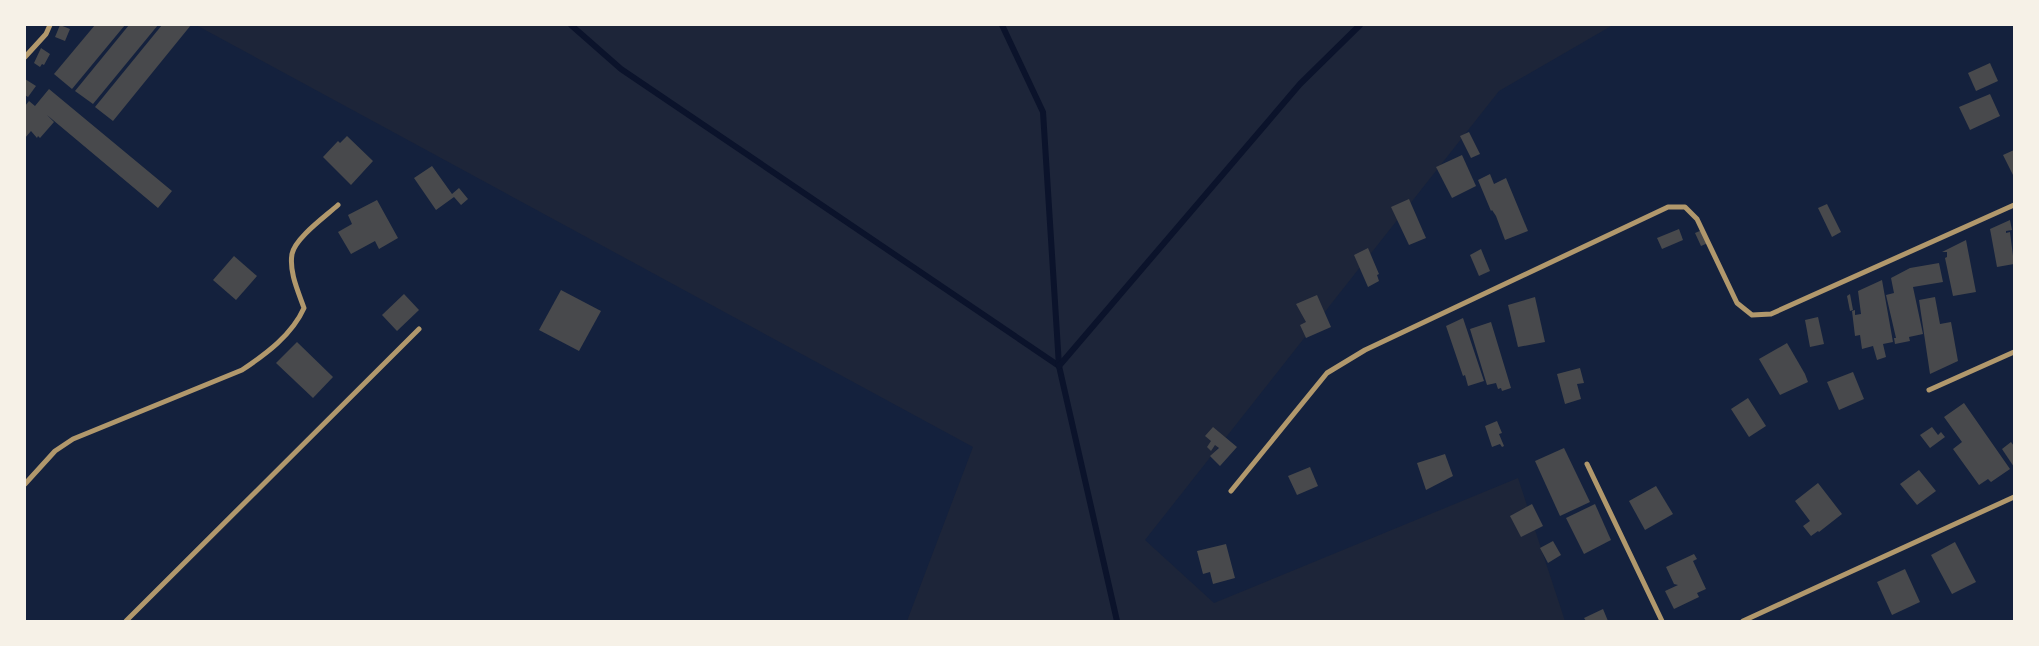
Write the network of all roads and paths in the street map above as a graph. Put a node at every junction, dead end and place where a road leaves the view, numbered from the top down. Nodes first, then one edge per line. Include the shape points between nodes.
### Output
1 (50, 25) edge
2 (25, 57) edge
3 (338, 205) dead end
4 (2014, 205) edge
5 (419, 329) dead end
6 (2014, 352) edge
7 (1929, 390) dead end
8 (1587, 464) dead end
9 (25, 484) edge
10 (1232, 491) dead end
11 (2014, 497) edge
12 (126, 621) edge
13 (1662, 621) edge
14 (1743, 621) edge

1 - 2 street
3 - 9 street via 301,238 292,252 292,273 304,308 299,320 266,354 242,370 73,439 55,451
4 - 10 street via 1770,314 1752,315 1737,303 1697,219 1685,207 1668,207 1365,350 1327,373
5 - 12 street
6 - 7 street
8 - 13 street
11 - 14 street

